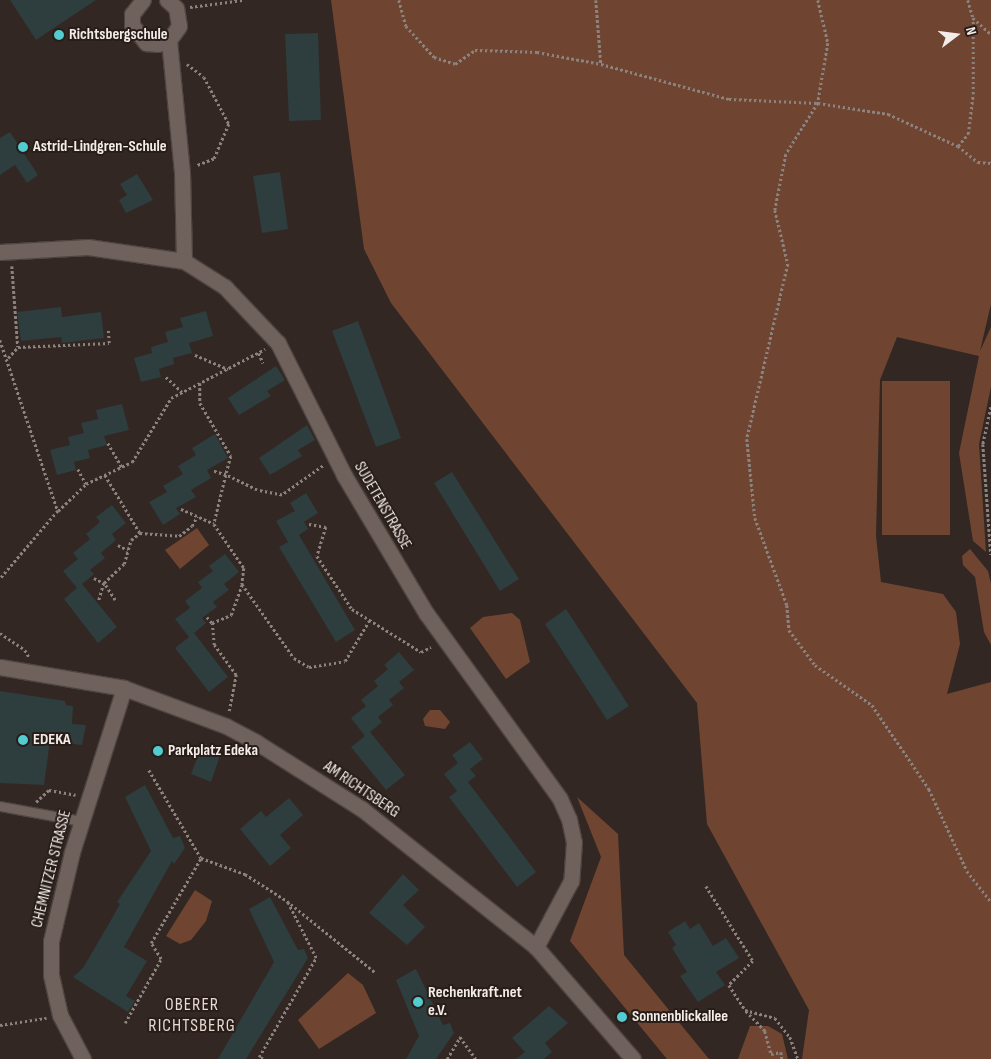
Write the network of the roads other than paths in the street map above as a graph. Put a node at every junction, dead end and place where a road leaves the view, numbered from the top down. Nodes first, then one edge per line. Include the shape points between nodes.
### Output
1 (143, 0) edge
2 (172, 4) edge
3 (169, 40) junction
4 (0, 252) edge
5 (184, 261) junction
6 (0, 667) edge
7 (124, 688) junction
8 (0, 806) edge
9 (81, 821) junction
10 (536, 947) junction
11 (83, 1059) edge
12 (634, 1059) edge

1 - 3 street via 132,14 137,36 146,43
2 - 3 street via 179,26
3 - 5 street via 182,172
4 - 5 street, SUDETENSTRASSE via 88,247
5 - 10 street, SUDETENSTRASSE via 225,287 278,343 335,458 444,640 560,799 569,819 574,849 571,881
6 - 7 street, AM RICHTSBERG
7 - 9 street, CHEMNITZER STRASSE
7 - 10 street, AM RICHTSBERG via 226,726 362,809
8 - 9 lane
9 - 11 street, CHEMNITZER STRASSE via 51,941 51,975 60,1015
10 - 12 street, AM RICHTSBERG

